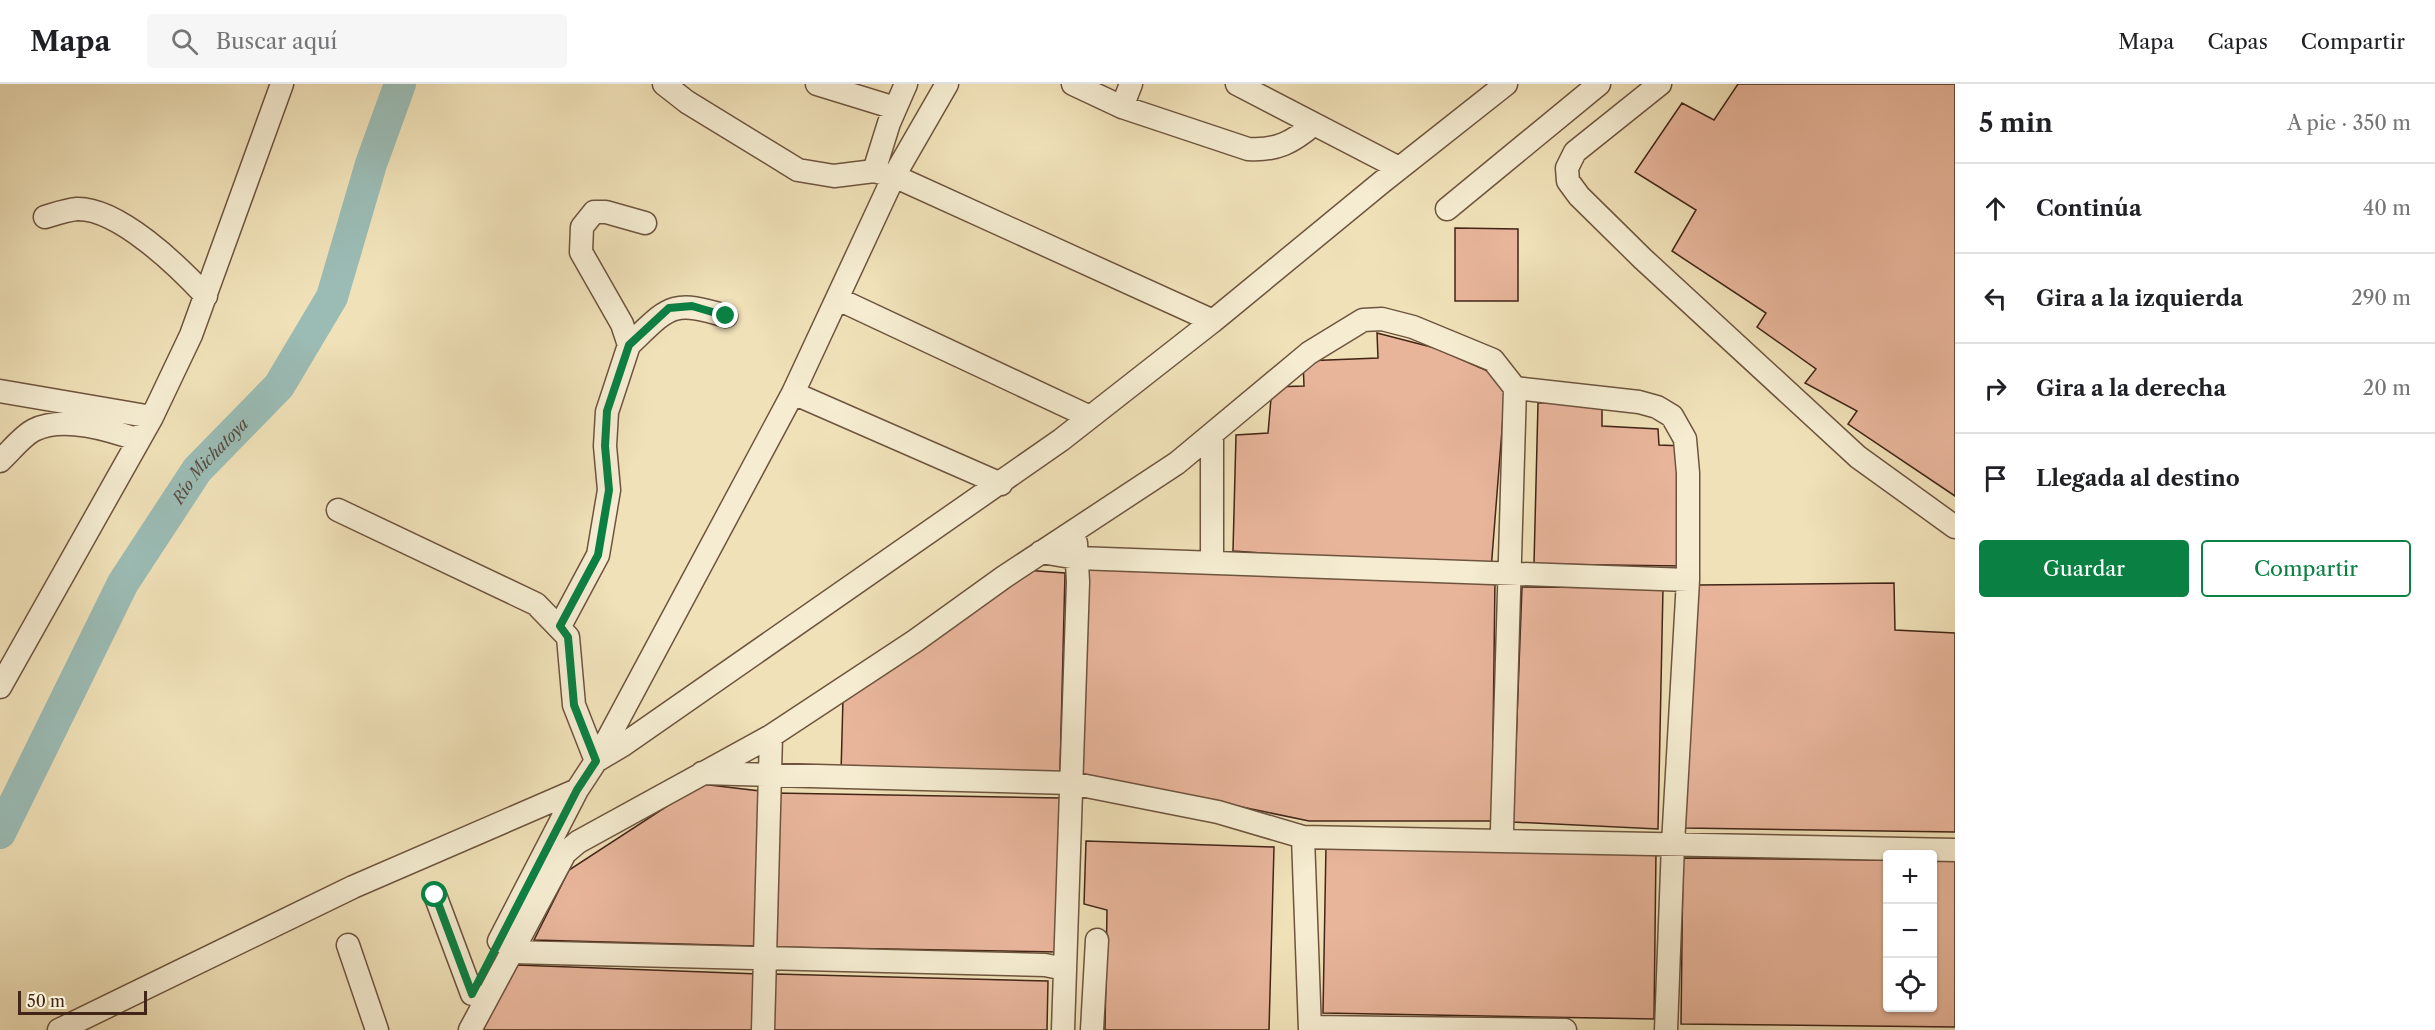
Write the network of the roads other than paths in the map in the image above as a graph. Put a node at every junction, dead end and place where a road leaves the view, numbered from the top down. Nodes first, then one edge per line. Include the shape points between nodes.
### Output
1 (282, 84) edge
2 (664, 84) edge
3 (817, 84) edge
4 (906, 84) edge
5 (947, 84) edge
6 (1072, 84) edge
7 (1131, 84) edge
8 (1237, 84) edge
9 (1506, 84) edge
10 (1599, 84) edge
11 (1660, 84) edge
12 (1122, 107) junction
13 (895, 108) junction
14 (1314, 124) junction
15 (1400, 168) junction
16 (884, 174) junction
17 (1447, 209) dead end
18 (45, 217) dead end
19 (645, 223) dead end
20 (206, 296) junction
21 (837, 299) junction
22 (726, 316) dead end
23 (1213, 321) junction
24 (629, 345) junction
25 (1515, 388) junction
26 (0, 391) edge
27 (793, 393) junction
28 (152, 417) junction
29 (1090, 417) junction
30 (1212, 434) junction
31 (139, 440) junction
32 (0, 461) edge
33 (1001, 484) junction
34 (338, 510) dead end
35 (1955, 526) edge
36 (1074, 530) junction
37 (1041, 552) junction
38 (1077, 558) junction
39 (1212, 563) junction
40 (1510, 574) junction
41 (1688, 580) junction
42 (560, 626) junction
43 (0, 687) edge
44 (771, 736) junction
45 (596, 761) junction
46 (700, 773) junction
47 (770, 777) junction
48 (1071, 783) junction
49 (577, 790) junction
50 (1303, 837) junction
51 (1504, 841) junction
52 (1673, 844) junction
53 (1955, 850) edge
54 (435, 895) dead end
55 (1096, 940) dead end
56 (348, 945) dead end
57 (511, 952) junction
58 (766, 959) junction
59 (1065, 969) junction
60 (472, 994) junction
61 (1310, 1028) edge
62 (59, 1030) edge
63 (377, 1030) edge
64 (453, 1030) edge
65 (470, 1030) edge
66 (763, 1030) edge
67 (1063, 1030) edge
68 (1092, 1030) edge
69 (1565, 1030) edge
70 (1666, 1030) edge

1 - 20 street
2 - 16 street via 798,170 834,176
3 - 13 street
4 - 13 street
5 - 16 street
6 - 12 street
7 - 12 street
8 - 14 street
9 - 15 street
10 - 17 street
11 - 35 street via 1575,152 1567,168 1568,181 1643,259 1858,457
12 - 14 street via 1248,148 1266,150 1295,140
13 - 16 street
14 - 15 street
15 - 23 street
16 - 21 street
16 - 23 street
18 - 20 street via 76,209 89,211 135,231
19 - 24 street via 594,212 582,227 581,252 622,324
20 - 28 street
21 - 27 street
21 - 29 street
22 - 24 street via 692,306 669,308
23 - 29 street
24 - 42 street via 607,411 609,490 598,555
25 - 30 street via 1493,360 1413,327 1382,319 1363,320 1309,353
25 - 40 street
25 - 41 street via 1639,402 1672,416 1685,439
26 - 28 street
27 - 33 street
27 - 45 street
28 - 31 street
29 - 33 street
30 - 36 street via 1178,463
30 - 39 street
31 - 32 street via 88,426 46,426 33,430
31 - 43 street
33 - 45 street
34 - 42 street via 536,604
36 - 37 street
36 - 38 street
37 - 38 street
37 - 44 street
38 - 39 street
38 - 48 street
39 - 40 street
40 - 41 street
40 - 51 street
41 - 52 street
42 - 45 street via 568,637 574,705
44 - 46 street
44 - 47 street
45 - 49 street
46 - 47 street
46 - 57 street via 565,853
47 - 48 street
47 - 58 street
48 - 50 street via 1218,812
48 - 59 street
49 - 60 street
49 - 62 street via 353,887
50 - 51 street
50 - 61 street
51 - 52 street
52 - 53 street
52 - 70 street
54 - 60 street
55 - 68 street
56 - 63 street
57 - 58 street
57 - 65 street
58 - 59 street
58 - 66 street
59 - 67 street
60 - 64 street
61 - 69 street

